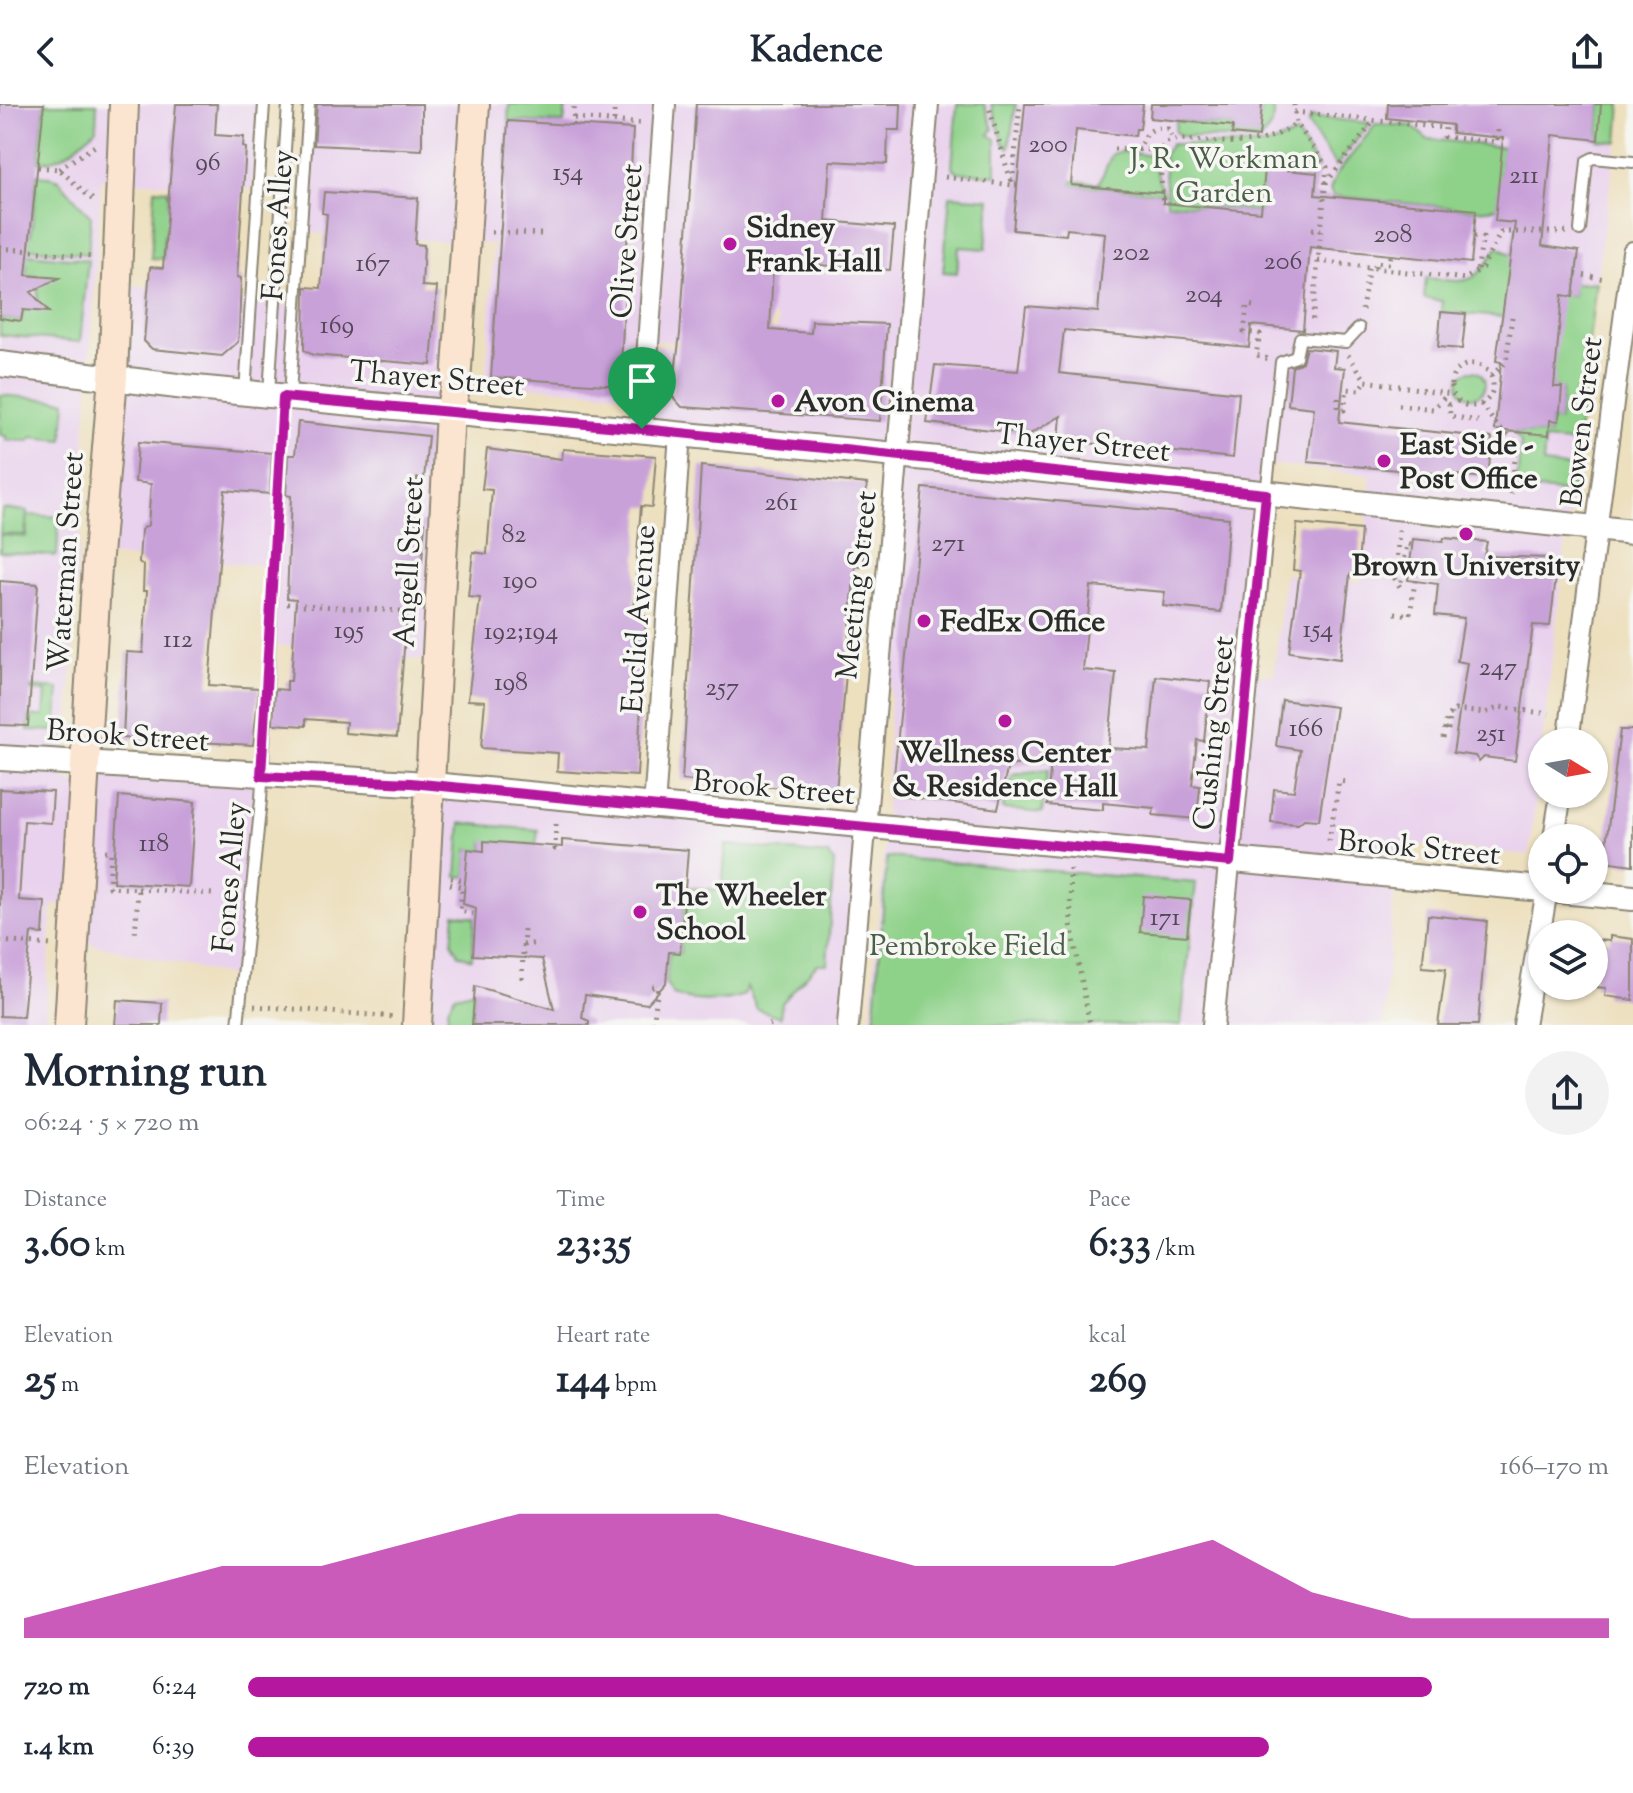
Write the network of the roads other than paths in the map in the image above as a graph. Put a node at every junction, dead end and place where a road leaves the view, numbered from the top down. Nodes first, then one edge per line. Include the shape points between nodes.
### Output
1 (124, 104) edge
2 (264, 104) edge
3 (288, 104) edge
4 (309, 104) edge
5 (475, 104) edge
6 (665, 104) edge
7 (928, 104) edge
8 (1633, 162) edge
9 (1580, 230) road end
10 (1633, 252) edge
11 (1359, 328) dead end
12 (0, 364) edge
13 (113, 377) junction
14 (272, 396) junction
15 (450, 412) junction
16 (642, 429) junction
17 (680, 433) junction
18 (899, 455) junction
19 (1266, 494) junction
20 (1598, 528) junction
21 (1633, 532) edge
22 (1570, 728) edge
23 (0, 758) edge
24 (85, 764) junction
25 (261, 776) junction
26 (430, 785) junction
27 (654, 808) junction
28 (864, 827) junction
29 (1230, 862) junction
30 (1528, 888) edge
31 (1608, 896) edge
32 (1633, 898) edge
33 (1545, 904) edge
34 (406, 1021) edge
35 (69, 1025) edge
36 (238, 1025) edge
37 (848, 1025) edge
38 (1213, 1025) edge
39 (1524, 1025) edge

1 - 13 main road, Waterman Street
2 - 14 lane, Fones Alley
3 - 14 lane
4 - 14 lane, Fones Alley
5 - 15 main road, Angell Street
6 - 16 street, Olive Street
7 - 18 street, Meeting Street
8 - 9 lane via 1587,161
10 - 20 street, Bowen Street
11 - 19 lane via 1346,342 1300,338 1296,357 1281,362
12 - 13 street, Thayer Street
13 - 14 street, Thayer Street
13 - 24 main road, Waterman Street
14 - 15 street, Thayer Street
14 - 25 lane, Fones Alley via 271,603
15 - 16 street, Thayer Street
15 - 26 main road, Angell Street
16 - 17 street, Thayer Street
17 - 18 street, Thayer Street
17 - 27 street, Euclid Avenue
18 - 19 street, Thayer Street
18 - 28 street, Meeting Street
19 - 20 street, Thayer Street
19 - 29 street, Cushing Street
20 - 21 street, Thayer Street
20 - 22 street, Bowen Street
23 - 24 street, Brook Street
24 - 25 street, Brook Street
24 - 35 main road, Waterman Street
25 - 26 street, Brook Street
25 - 36 lane, Fones Alley
26 - 27 street, Brook Street
26 - 34 main road, Angell Street
27 - 28 street, Brook Street
28 - 29 street, Brook Street
28 - 37 street, Meeting Street
29 - 30 street, Brook Street
29 - 38 street, Cushing Street
31 - 32 street, Brook Street
33 - 39 street

